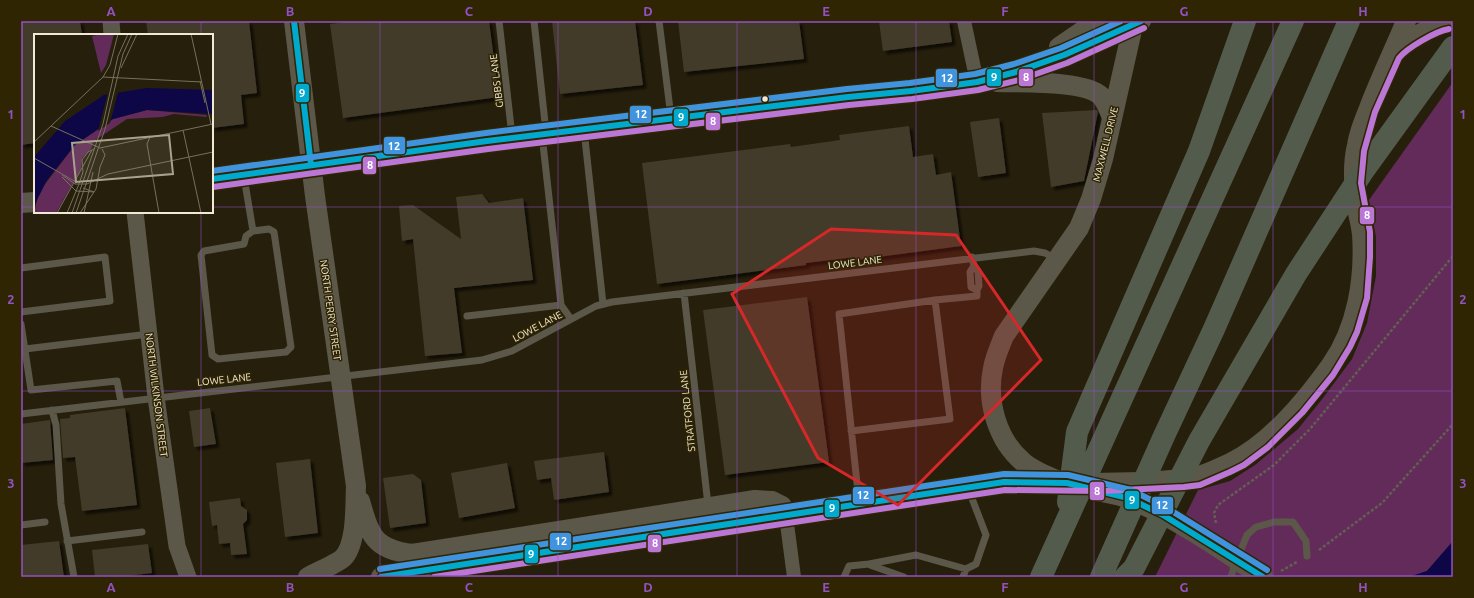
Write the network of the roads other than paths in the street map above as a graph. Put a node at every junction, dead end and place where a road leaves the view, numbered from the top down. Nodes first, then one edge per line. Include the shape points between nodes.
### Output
1 (111, 21) edge
2 (294, 21) edge
3 (499, 21) edge
4 (534, 21) edge
5 (659, 21) edge
6 (964, 21) edge
7 (1097, 21) edge
8 (1245, 21) edge
9 (1293, 21) edge
10 (1350, 21) edge
11 (1406, 21) edge
12 (1447, 21) edge
13 (1136, 22) edge
14 (112, 34) edge
15 (1453, 47) edge
16 (1394, 50) junction
17 (1016, 72) junction
18 (977, 82) junction
19 (1112, 118) junction
20 (671, 119) junction
21 (584, 130) junction
22 (544, 134) junction
23 (512, 138) junction
24 (311, 165) junction
25 (244, 174) junction
26 (213, 179) edge
27 (34, 202) edge
28 (21, 204) edge
29 (135, 213) edge
30 (253, 231) junction
31 (972, 257) junction
32 (1058, 260) junction
33 (21, 268) edge
34 (684, 293) junction
35 (935, 300) junction
36 (602, 304) junction
37 (561, 305) junction
38 (21, 312) edge
39 (468, 316) dead end
40 (571, 319) junction
41 (21, 324) edge
42 (149, 334) junction
43 (25, 348) junction
44 (341, 376) junction
45 (156, 397) junction
46 (121, 402) junction
47 (52, 410) junction
48 (21, 414) edge
49 (851, 431) junction
50 (1067, 483) junction
51 (356, 486) junction
52 (968, 487) junction
53 (860, 504) junction
54 (708, 508) junction
55 (786, 516) junction
56 (45, 522) dead end
57 (1065, 524) junction
58 (21, 525) edge
59 (711, 527) junction
60 (142, 532) dead end
61 (67, 541) junction
62 (1307, 556) road end
63 (869, 564) junction
64 (966, 569) junction
65 (1270, 575) edge
66 (74, 577) edge
67 (188, 577) edge
68 (308, 577) edge
69 (381, 577) edge
70 (794, 577) edge
71 (844, 577) edge
72 (904, 577) edge
73 (962, 577) edge
74 (1041, 577) edge
75 (1101, 577) edge
76 (1125, 577) edge
77 (1232, 577) edge

1 - 14 street
2 - 24 main road, NORTH PERRY STREET
3 - 23 lane, GIBBS LANE
4 - 22 lane
5 - 20 lane
6 - 18 street
7 - 17 main road
8 - 57 highway via 1199,151 1078,432
9 - 57 highway
10 - 75 highway
11 - 16 main road
12 - 16 main road
13 - 17 main road via 1064,55
13 - 19 main road, MAXWELL DRIVE
15 - 76 highway via 1364,170 1296,274 1199,441 1134,568
16 - 50 main road via 1356,145 1353,177 1362,233 1359,299 1349,332 1332,364 1278,429 1254,449 1231,462 1196,477 1143,482
17 - 18 main road
18 - 19 main road via 1076,86 1091,90 1100,96 1108,105
18 - 20 main road
19 - 32 main road, MAXWELL DRIVE via 1091,199 1079,228
20 - 21 main road
21 - 22 main road
21 - 36 lane
22 - 23 main road
22 - 37 lane
23 - 24 main road
24 - 25 main road
24 - 44 main road, NORTH PERRY STREET
25 - 26 main road
25 - 30 lane
27 - 28 main road
29 - 42 street, NORTH WILKINSON STREET
30 - 30 lane via 269,229 274,232 291,347 286,352 218,359 212,355 201,255 204,251 244,244 246,236
31 - 32 lane, LOWE LANE via 1034,251
31 - 34 lane, LOWE LANE
31 - 35 lane via 974,266 970,272 971,288 976,290 977,296
32 - 50 main road, MAXWELL DRIVE via 1004,336 992,370 991,394 993,411 1001,434 1010,449 1024,463
33 - 38 lane via 105,257 110,301
34 - 36 lane, LOWE LANE
34 - 54 lane, STRATFORD LANE
35 - 49 lane via 840,314
35 - 49 lane via 950,419
36 - 40 lane, LOWE LANE
37 - 39 lane
37 - 40 lane
40 - 44 lane, LOWE LANE via 512,351 482,360
41 - 43 lane
42 - 43 lane
42 - 45 street, NORTH WILKINSON STREET
43 - 46 lane via 31,390 117,381
44 - 45 lane, LOWE LANE
44 - 51 main road, NORTH PERRY STREET
45 - 46 lane, LOWE LANE
45 - 67 street, NORTH WILKINSON STREET via 177,546
46 - 47 lane, LOWE LANE
47 - 48 lane, LOWE LANE
47 - 61 lane via 56,425 61,504
49 - 53 lane
50 - 52 main road via 1004,482
50 - 65 main road via 1128,498
51 - 54 main road via 372,536 383,546 397,552 412,554
51 - 68 main road, NORTH PERRY STREET via 354,526 350,544 343,558
52 - 53 main road
52 - 64 lane via 986,535 976,564
53 - 55 main road
54 - 55 main road via 756,500 772,501 782,506
54 - 59 lane, STRATFORD LANE
55 - 59 main road
55 - 70 street
56 - 58 lane
57 - 74 highway
59 - 69 main road
60 - 61 lane
61 - 66 lane
62 - 77 lane via 1306,540 1293,522 1274,522 1256,527 1247,535
63 - 64 lane via 916,555
63 - 71 lane via 849,566
63 - 72 lane
64 - 73 lane

